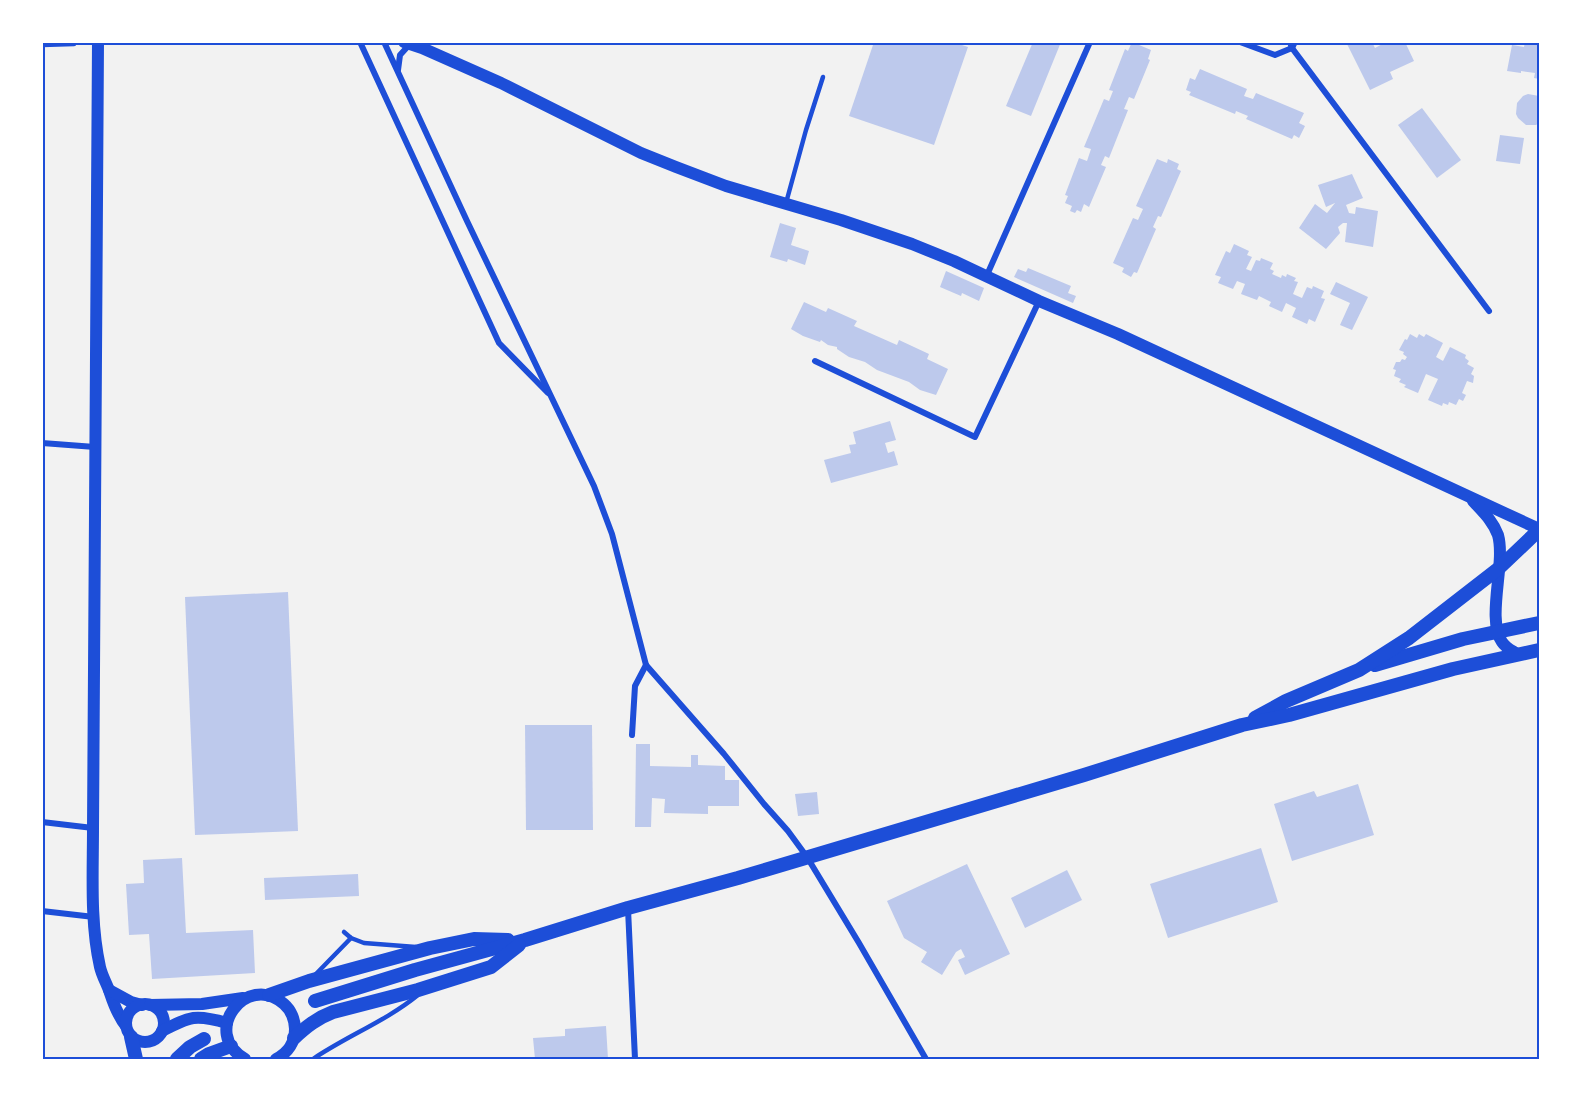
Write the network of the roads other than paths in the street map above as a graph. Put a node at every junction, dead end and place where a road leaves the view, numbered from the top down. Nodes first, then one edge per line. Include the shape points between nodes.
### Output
1 (98, 42) edge
2 (360, 42) edge
3 (384, 42) edge
4 (1090, 42) edge
5 (1240, 42) edge
6 (407, 43) edge
7 (74, 44) dead end
8 (1292, 44) edge
9 (42, 45) edge
10 (398, 71) junction
11 (823, 77) dead end
12 (786, 203) junction
13 (987, 275) junction
14 (1039, 301) junction
15 (1489, 311) dead end
16 (815, 361) dead end
17 (552, 397) junction
18 (42, 443) edge
19 (96, 447) junction
20 (1465, 494) junction
21 (1539, 529) edge
22 (1498, 569) junction
23 (1539, 622) edge
24 (1498, 631) junction
25 (1539, 650) edge
26 (1517, 654) junction
27 (646, 665) junction
28 (1359, 670) junction
29 (1242, 725) junction
30 (632, 735) dead end
31 (42, 822) edge
32 (93, 828) junction
33 (807, 857) junction
34 (628, 908) junction
35 (42, 911) edge
36 (94, 917) junction
37 (344, 932) dead end
38 (351, 938) junction
39 (525, 940) junction
40 (430, 948) junction
41 (309, 981) junction
42 (429, 986) junction
43 (109, 990) junction
44 (269, 995) junction
45 (247, 997) junction
46 (315, 1001) dead end
47 (144, 1005) junction
48 (227, 1023) junction
49 (128, 1031) junction
50 (162, 1031) junction
51 (294, 1038) junction
52 (204, 1039) dead end
53 (238, 1055) edge
54 (136, 1059) edge
55 (177, 1059) edge
56 (201, 1059) edge
57 (276, 1059) edge
58 (313, 1059) edge
59 (635, 1059) edge
60 (926, 1059) edge

1 - 19 main road
2 - 17 street via 499,343
3 - 10 street
4 - 13 street
5 - 8 street via 1275,55
6 - 10 street
6 - 12 main road via 501,83 641,153 726,186
7 - 9 lane
8 - 15 street
10 - 17 street
11 - 12 lane
12 - 13 main road via 912,244
13 - 14 main road
14 - 16 street via 975,437
14 - 20 main road
17 - 27 street via 612,534
18 - 19 street
19 - 32 main road
20 - 21 main road
20 - 22 main road via 1495,528 1500,543
21 - 22 main road
22 - 24 main road
22 - 28 main road via 1409,638
23 - 24 main road
24 - 26 main road via 1506,648
24 - 28 main road
25 - 26 main road
26 - 29 main road via 1417,678 1289,716
27 - 30 street via 635,686
27 - 33 street
28 - 29 main road via 1286,701
29 - 33 main road
31 - 32 street
32 - 36 main road
33 - 34 main road
33 - 60 street
34 - 39 main road
34 - 59 street
35 - 36 street
36 - 43 main road via 100,966
37 - 38 lane
38 - 40 lane via 364,943
38 - 41 lane
39 - 40 main road via 474,939
39 - 42 main road via 490,966
39 - 46 main road
40 - 41 main road
41 - 44 main road
42 - 51 main road via 333,1012
42 - 58 lane via 404,1007
43 - 47 main road
43 - 49 main road
44 - 45 main road
44 - 51 main road via 293,1016
45 - 47 main road via 202,1004
45 - 48 main road via 231,1012
47 - 49 main road via 131,1010 126,1020
47 - 50 main road via 161,1014
48 - 50 main road via 192,1017
48 - 53 main road via 227,1035
49 - 50 main road via 136,1040 148,1042
49 - 54 main road
51 - 57 main road
52 - 55 main road
53 - 56 main road via 208,1054

